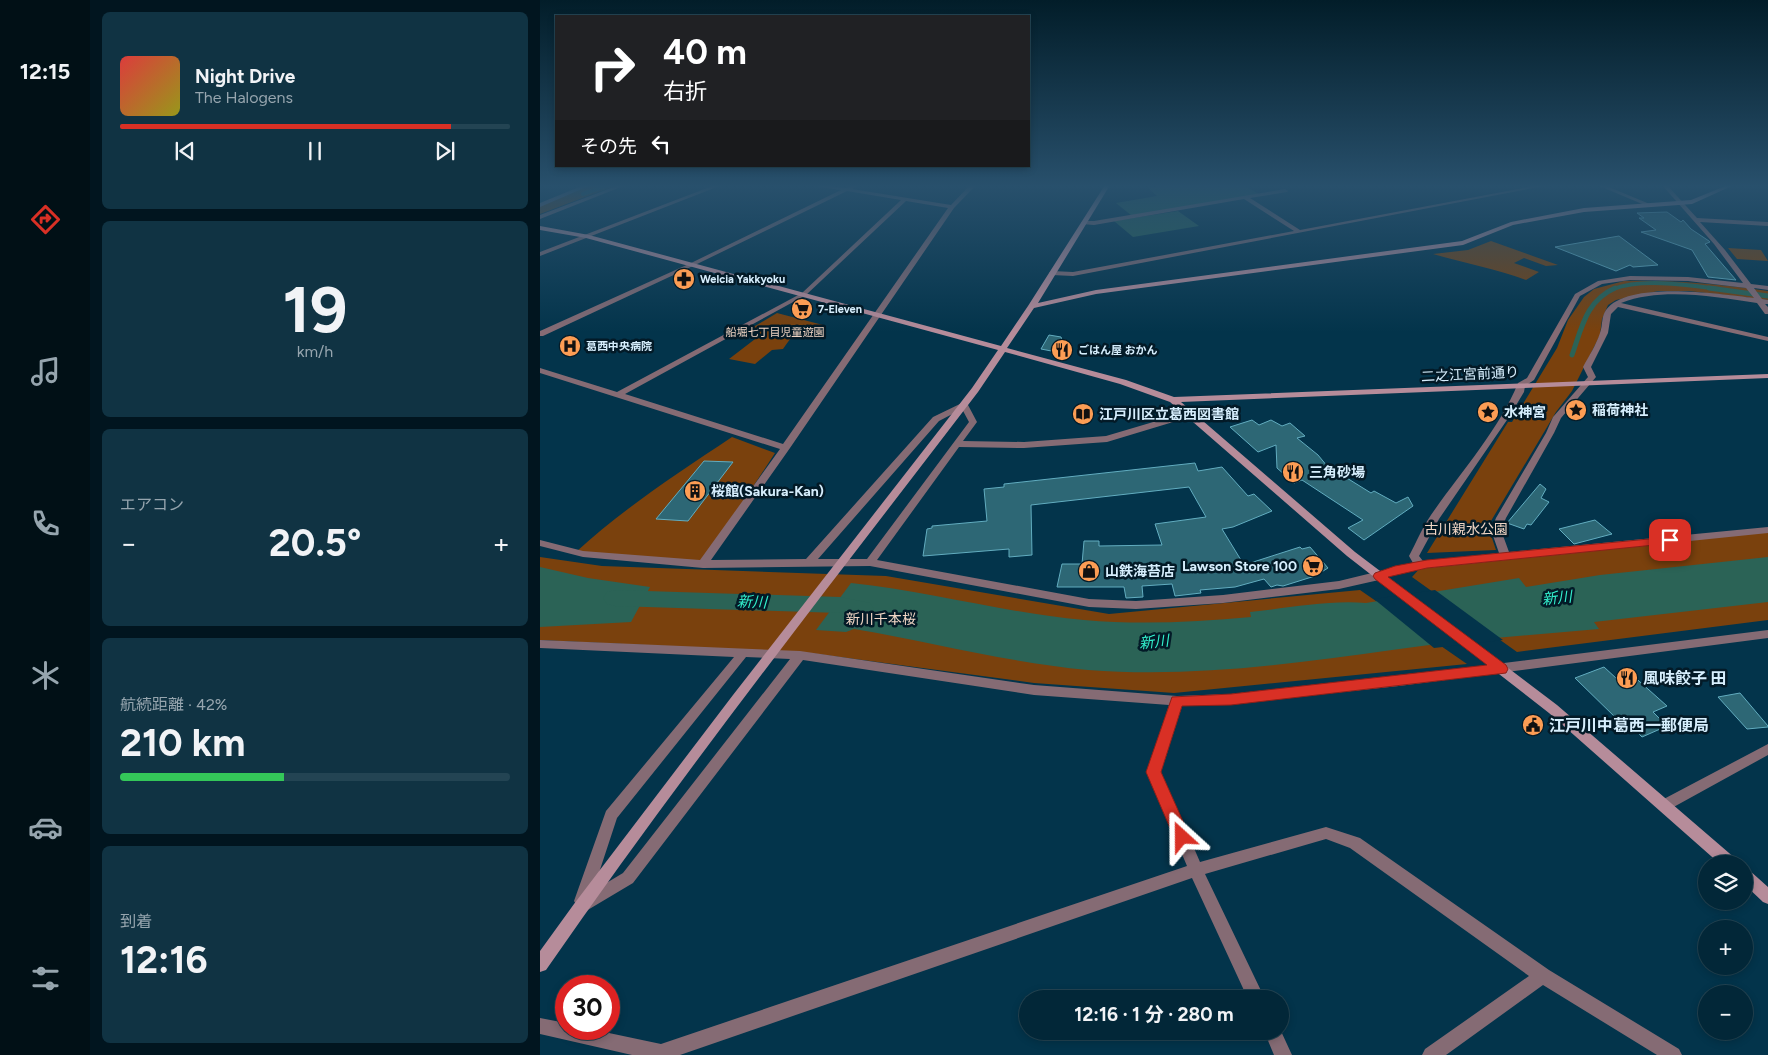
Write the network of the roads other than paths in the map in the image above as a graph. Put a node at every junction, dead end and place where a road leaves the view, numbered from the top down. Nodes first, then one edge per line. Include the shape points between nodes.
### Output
1 (577, 234) edge
2 (592, 234) edge
3 (754, 234) edge
4 (868, 234) edge
5 (933, 234) edge
6 (1077, 234) edge
7 (1287, 234) edge
8 (1485, 234) edge
9 (1708, 234) edge
10 (587, 236) junction
11 (540, 254) edge
12 (694, 264) junction
13 (1052, 273) junction
14 (1751, 288) junction
15 (1768, 288) edge
16 (804, 294) junction
17 (1758, 299) junction
18 (1768, 302) edge
19 (1615, 304) junction
20 (1032, 306) junction
21 (1768, 312) edge
22 (879, 314) junction
23 (540, 334) edge
24 (1768, 339) edge
25 (1004, 349) junction
26 (540, 370) edge
27 (1768, 376) edge
28 (1588, 383) junction
29 (1521, 385) junction
30 (617, 395) junction
31 (1173, 400) junction
32 (964, 405) junction
33 (1190, 414) junction
34 (958, 444) junction
35 (786, 448) junction
36 (1768, 530) edge
37 (540, 544) edge
38 (1506, 557) junction
39 (870, 562) junction
40 (703, 564) junction
41 (809, 564) junction
42 (1420, 565) junction
43 (1379, 576) junction
44 (1768, 634) edge
45 (540, 644) edge
46 (744, 652) junction
47 (800, 655) junction
48 (1501, 669) junction
49 (1177, 700) junction
50 (1768, 749) edge
51 (1666, 805) junction
52 (1721, 855) edge
53 (1196, 870) junction
54 (1753, 883) edge
55 (1768, 896) edge
56 (579, 909) junction
57 (540, 964) edge
58 (1543, 976) junction
59 (1253, 990) edge
60 (540, 1026) edge
61 (1276, 1040) edge
62 (661, 1054) edge
63 (1284, 1055) edge
64 (1431, 1055) edge
65 (1674, 1055) edge

1 - 10 street
2 - 10 street
3 - 12 street
4 - 16 street
5 - 22 street
6 - 13 street
7 - 13 street via 1073,274
8 - 20 street via 1464,243 1096,292
9 - 14 street
10 - 11 street
10 - 12 street
12 - 16 street
12 - 23 street
13 - 20 street
14 - 15 street
14 - 17 street
14 - 29 street via 1688,279 1630,278 1588,287 1577,295 1530,380
16 - 22 street
16 - 30 street
17 - 18 street
17 - 19 street via 1661,293
17 - 21 street
19 - 24 street
19 - 28 street via 1609,311 1605,331 1587,367 1592,377
20 - 25 street
22 - 25 street
22 - 35 street
25 - 31 street via 1123,382
25 - 32 street
26 - 30 street
27 - 28 street, 二之江宮前通り
28 - 29 street, 二之江宮前通り
28 - 38 street via 1568,402 1551,426 1501,518 1496,530
29 - 31 street, 二之江宮前通り
29 - 42 street via 1505,417 1434,518 1414,556
30 - 35 street
31 - 33 street
32 - 34 street via 973,422
32 - 41 street via 936,419
32 - 56 street via 737,698
33 - 34 street via 1107,439 1024,445
33 - 43 street
34 - 39 street
35 - 40 street
36 - 38 street
37 - 40 street via 583,554
38 - 42 street
39 - 41 street
39 - 43 street via 1090,603 1136,605 1242,597 1339,585
40 - 41 street
42 - 43 street
43 - 48 street
44 - 48 street
45 - 46 street
46 - 47 street
46 - 56 street via 611,815
47 - 49 street via 1034,690
47 - 56 street via 628,878
48 - 49 street via 1231,699
48 - 51 street
49 - 53 street via 1154,772
50 - 51 street
51 - 52 street
53 - 58 street via 1326,833 1355,843
53 - 59 street
53 - 62 street
54 - 55 street
56 - 57 street
58 - 64 street
58 - 65 street
60 - 62 street
61 - 63 street

